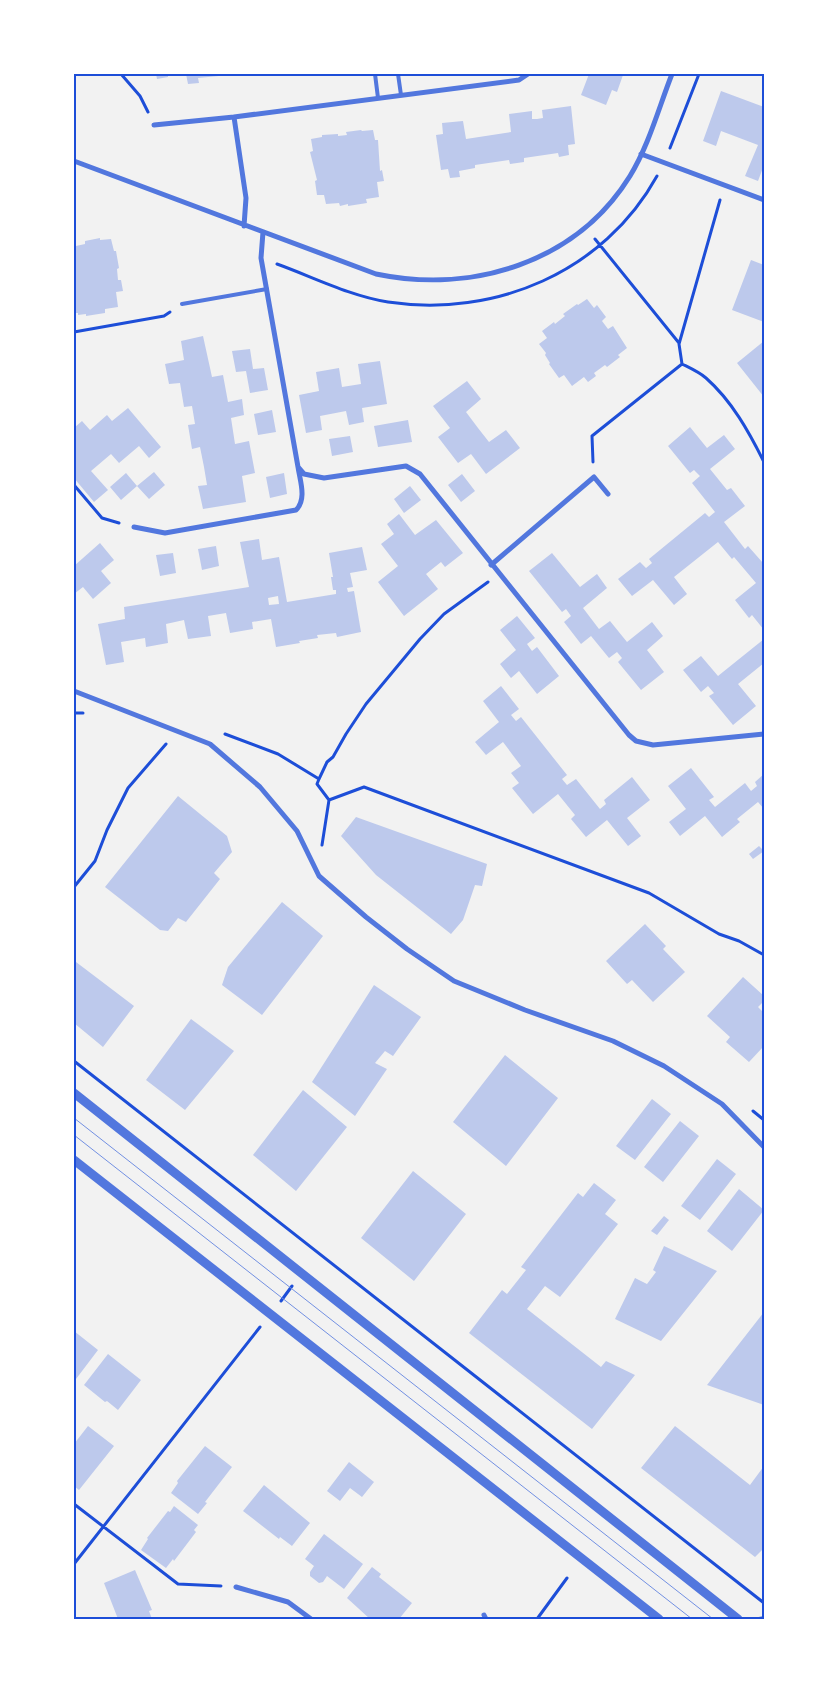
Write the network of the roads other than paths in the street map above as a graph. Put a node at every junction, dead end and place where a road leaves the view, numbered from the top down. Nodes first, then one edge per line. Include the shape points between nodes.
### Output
1 (375, 74) edge
2 (398, 74) edge
3 (528, 74) edge
4 (672, 74) edge
5 (401, 95) junction
6 (378, 98) junction
7 (234, 117) junction
8 (154, 125) road end
9 (641, 154) junction
10 (74, 161) edge
11 (764, 200) edge
12 (244, 226) junction
13 (263, 232) junction
14 (267, 289) junction
15 (182, 304) road end
16 (298, 467) junction
17 (608, 494) dead end
18 (134, 527) road end
19 (491, 564) junction
20 (74, 691) edge
21 (764, 734) edge
22 (74, 1093) edge
23 (764, 1146) edge
24 (74, 1160) edge
25 (236, 1587) road end
26 (764, 1618) edge
27 (311, 1619) edge
28 (659, 1619) edge
29 (738, 1619) edge
30 (759, 1619) edge

1 - 6 lane
2 - 5 lane
3 - 5 street via 519,80
4 - 9 street
5 - 6 street
6 - 7 street
7 - 8 street
7 - 12 street via 246,198
9 - 11 street
9 - 13 street via 630,176 607,206 578,233 545,255 506,271 441,280 398,278 376,274
10 - 12 street
12 - 13 street
13 - 14 street via 261,258
14 - 15 lane
14 - 16 street
16 - 18 street via 302,499 296,510 165,533
16 - 19 street via 304,474 324,478 406,466 420,474
17 - 19 street via 594,477
19 - 21 street via 636,741 653,745
20 - 23 street via 210,744 260,787 297,831 318,876 406,948 454,980 525,1010 613,1041 664,1066 722,1104
22 - 29 street
24 - 28 street
25 - 27 street via 288,1602
26 - 30 lane

